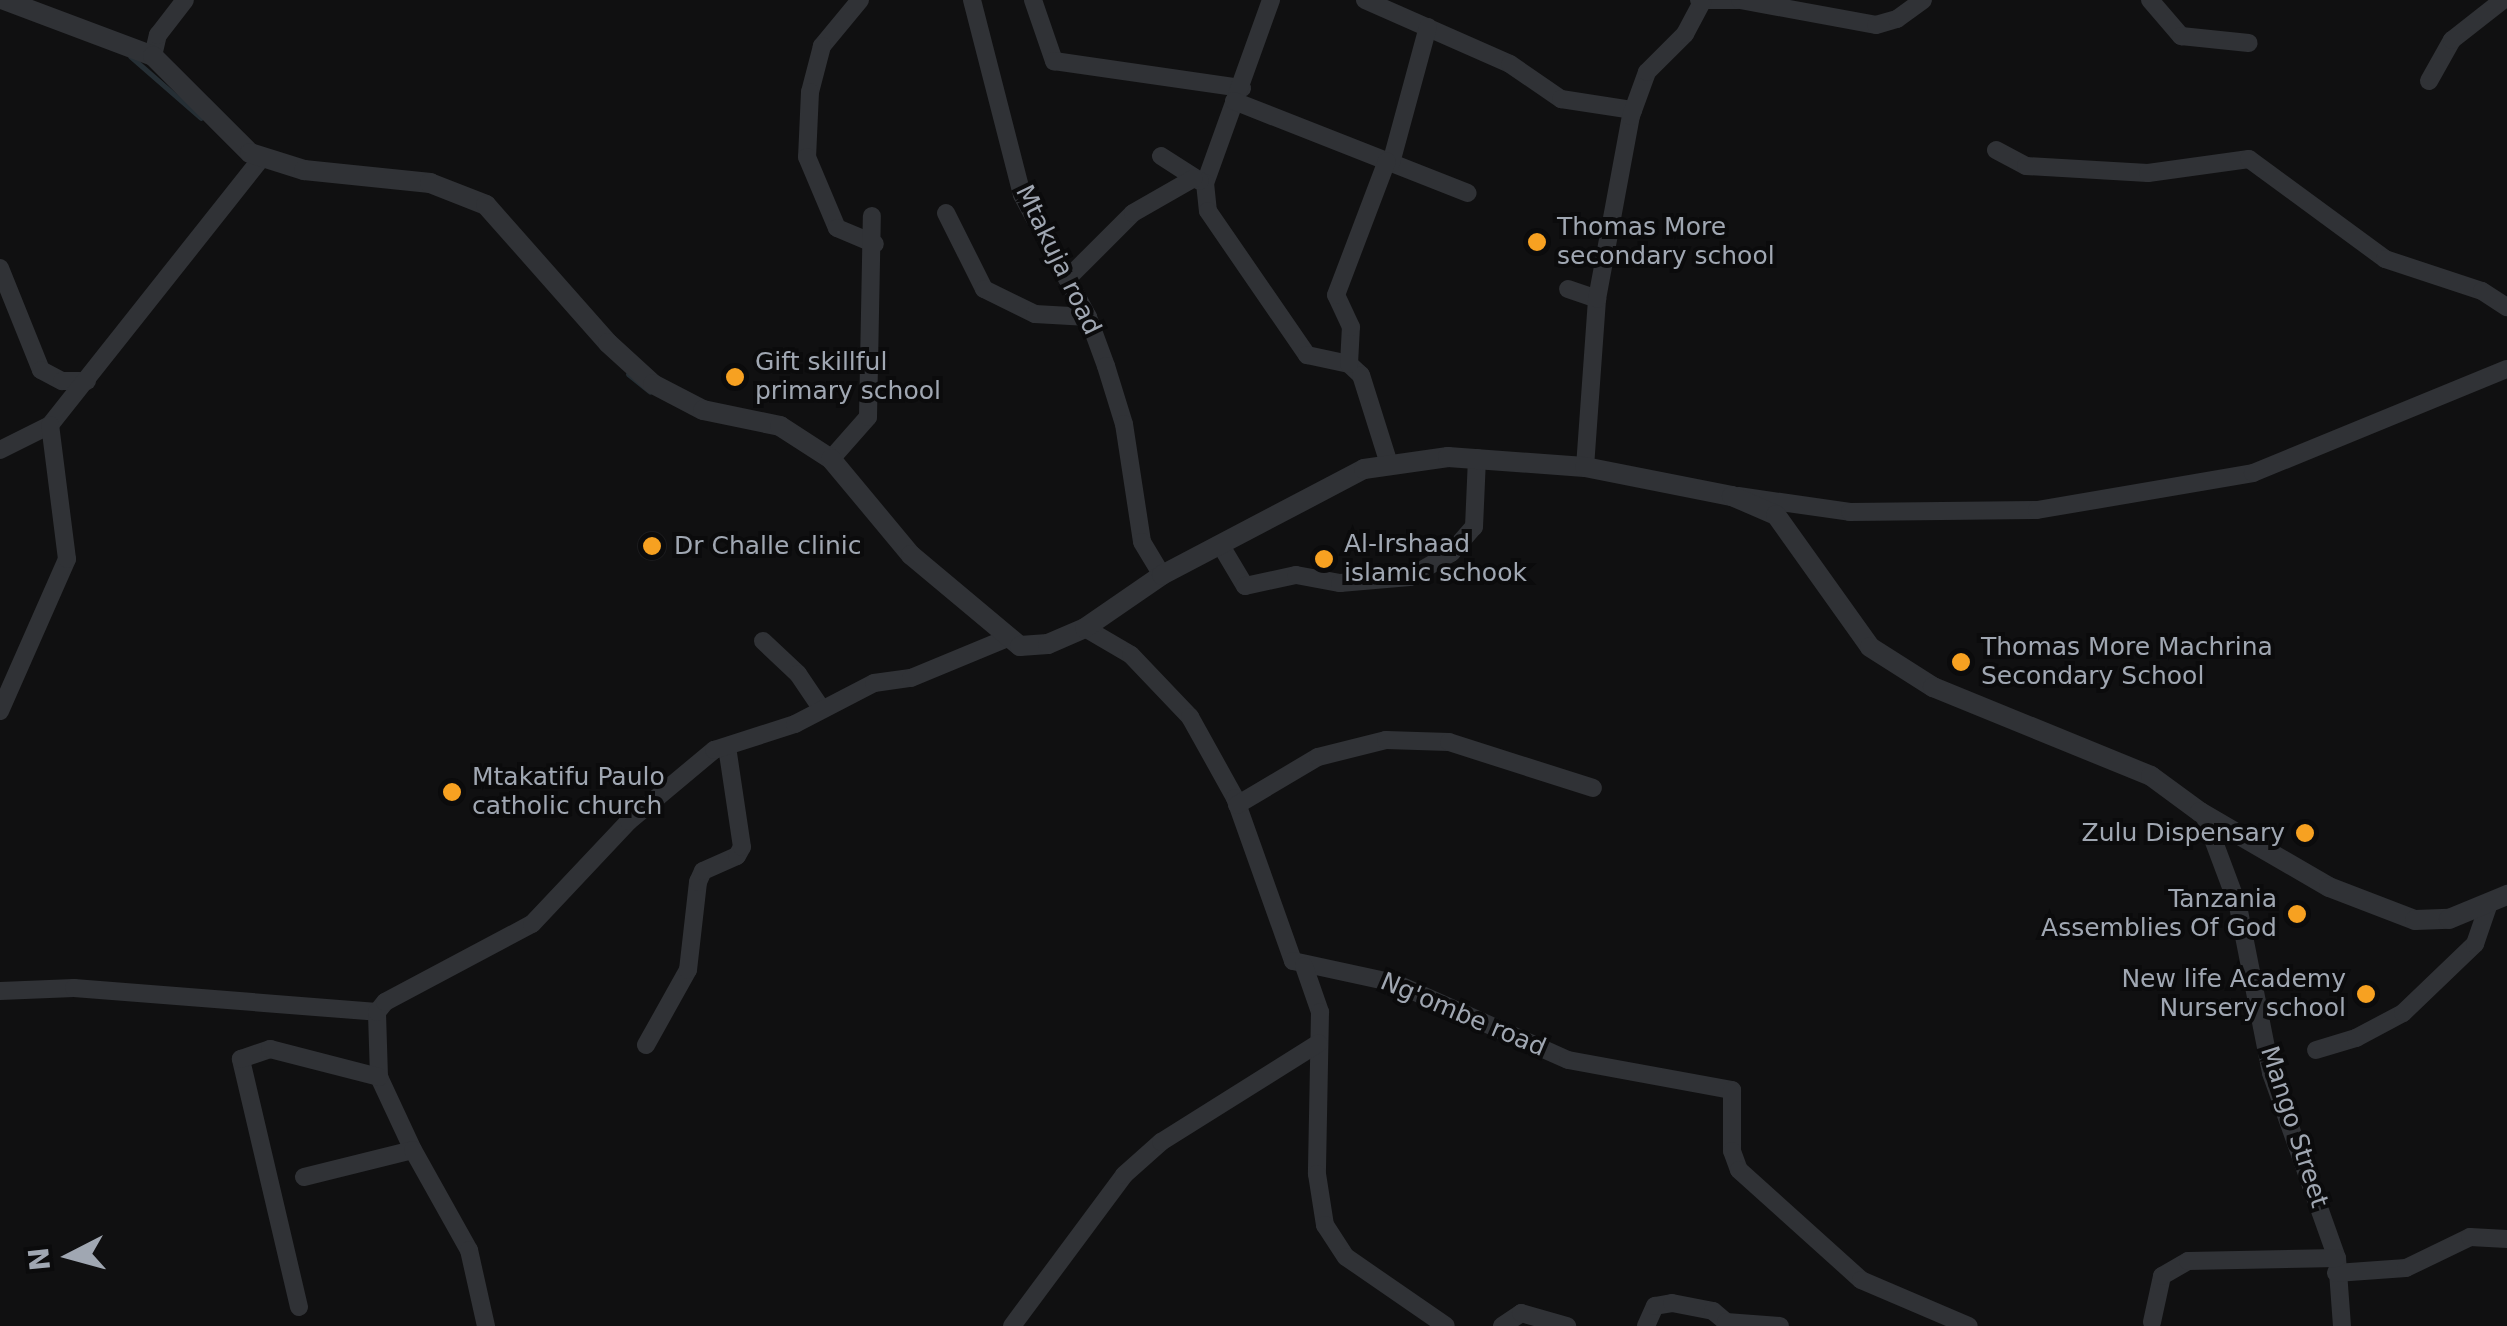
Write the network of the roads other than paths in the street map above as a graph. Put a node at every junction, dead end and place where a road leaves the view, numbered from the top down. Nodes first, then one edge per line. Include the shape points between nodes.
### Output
1 (4, 0) edge
2 (185, 0) edge
3 (860, 0) edge
4 (972, 0) edge
5 (1033, 0) edge
6 (1271, 0) edge
7 (1366, 0) edge
8 (1739, 0) edge
9 (1923, 0) edge
10 (2150, 0) edge
11 (2504, 0) edge
12 (1701, 1) edge
13 (1428, 27) junction
14 (2249, 42) dead end
15 (152, 56) junction
16 (2429, 81) dead end
17 (1238, 94) junction
18 (1633, 110) junction
19 (1996, 150) dead end
20 (1161, 156) dead end
21 (262, 158) junction
22 (1389, 162) junction
23 (1199, 181) junction
24 (1468, 193) dead end
25 (946, 213) dead end
26 (872, 216) dead end
27 (875, 244) junction
28 (0, 268) edge
29 (1068, 279) junction
30 (1568, 289) dead end
31 (1598, 299) junction
32 (2507, 307) edge
33 (1088, 317) junction
34 (1348, 364) junction
35 (2507, 369) edge
36 (87, 381) junction
37 (50, 425) junction
38 (0, 450) edge
39 (1478, 458) junction
40 (831, 459) junction
41 (1388, 464) junction
42 (1585, 467) junction
43 (1732, 496) junction
44 (1220, 544) junction
45 (1162, 575) junction
46 (1086, 628) junction
47 (1004, 640) junction
48 (764, 641) dead end
49 (821, 708) junction
50 (0, 712) edge
51 (727, 747) junction
52 (1594, 788) dead end
53 (1237, 806) junction
54 (2204, 815) junction
55 (2502, 899) edge
56 (1304, 966) junction
57 (6, 990) edge
58 (377, 1012) junction
59 (1319, 1043) junction
60 (646, 1045) dead end
61 (2316, 1050) dead end
62 (379, 1077) junction
63 (413, 1150) junction
64 (304, 1177) dead end
65 (2507, 1239) edge
66 (2336, 1266) junction
67 (299, 1307) dead end
68 (2152, 1322) dead end
69 (486, 1326) edge
70 (1012, 1326) edge
71 (1446, 1326) edge
72 (1502, 1326) edge
73 (1568, 1326) edge
74 (1646, 1326) edge
75 (1780, 1326) edge
76 (1969, 1326) edge
77 (2342, 1326) edge

1 - 15 street
2 - 15 street via 158,35
3 - 27 street via 822,46 810,92 807,157 837,228
4 - 29 street, Mtakuja road via 1022,196
5 - 17 street via 1054,61
6 - 17 street
7 - 13 street
8 - 9 street via 1876,25 1897,20
8 - 12 street
10 - 14 street via 2181,36
11 - 16 street via 2452,40
12 - 18 street via 1686,34 1647,72
13 - 18 street via 1510,64 1561,99
13 - 22 street
15 - 21 street via 232,139
17 - 22 street
17 - 23 street
18 - 31 street
19 - 32 street via 2026,166 2148,172 2249,159 2385,258 2482,291
20 - 23 street
21 - 36 street
21 - 40 street via 304,170 430,183 486,206 608,343 663,392 703,410 780,426
22 - 24 street
22 - 34 street via 1336,294 1351,327
23 - 29 street via 1132,213
23 - 34 street via 1208,210 1307,354
25 - 33 street via 984,289 1036,314
26 - 27 street
27 - 40 street via 864,382 868,418 848,448
28 - 36 street via 41,370 62,381
29 - 33 street, Mtakuja road
30 - 31 street
31 - 42 street
33 - 45 street, Mtakuja road via 1124,424 1142,542
34 - 41 street via 1362,375
35 - 43 street via 2253,473 2038,510 1850,512
36 - 37 street
37 - 38 street
37 - 50 street via 66,559
39 - 41 street
39 - 42 street
39 - 44 street via 1474,526 1451,553 1410,577 1340,583 1296,575 1245,586
40 - 47 street via 911,555
41 - 44 street via 1364,469
42 - 43 street
43 - 54 street via 1776,515 1870,647 1933,687 2151,776
44 - 45 street
45 - 46 street
46 - 47 street via 1048,644
46 - 53 street via 1131,656 1181,707
47 - 49 street
48 - 49 street
49 - 51 street
51 - 58 street via 701,759 640,812 532,924 451,962
51 - 60 street via 742,847 737,856 703,871 688,970
52 - 53 street via 1449,742 1386,740 1318,757
53 - 56 street via 1284,948
54 - 55 street via 2388,913 2449,920
54 - 66 street, Mango Street via 2238,906 2271,1072
55 - 61 street via 2475,944 2402,1013
56 - 59 street via 1320,1012
56 - 76 street, Ng'ombe road via 1395,983 1568,1060 1732,1090 1732,1151 1740,1170 1861,1280
57 - 58 street
58 - 62 street
59 - 70 street via 1160,1142 1114,1188
59 - 71 street via 1317,1174 1326,1225 1346,1256
62 - 63 street
62 - 67 street via 270,1049 241,1059
63 - 64 street
63 - 69 street via 469,1250
65 - 66 street via 2470,1237 2406,1268
66 - 68 street via 2188,1261 2162,1276
66 - 77 street, Mango Street
72 - 73 street via 1521,1314
74 - 75 street via 1654,1306 1672,1303 1713,1312 1726,1322

